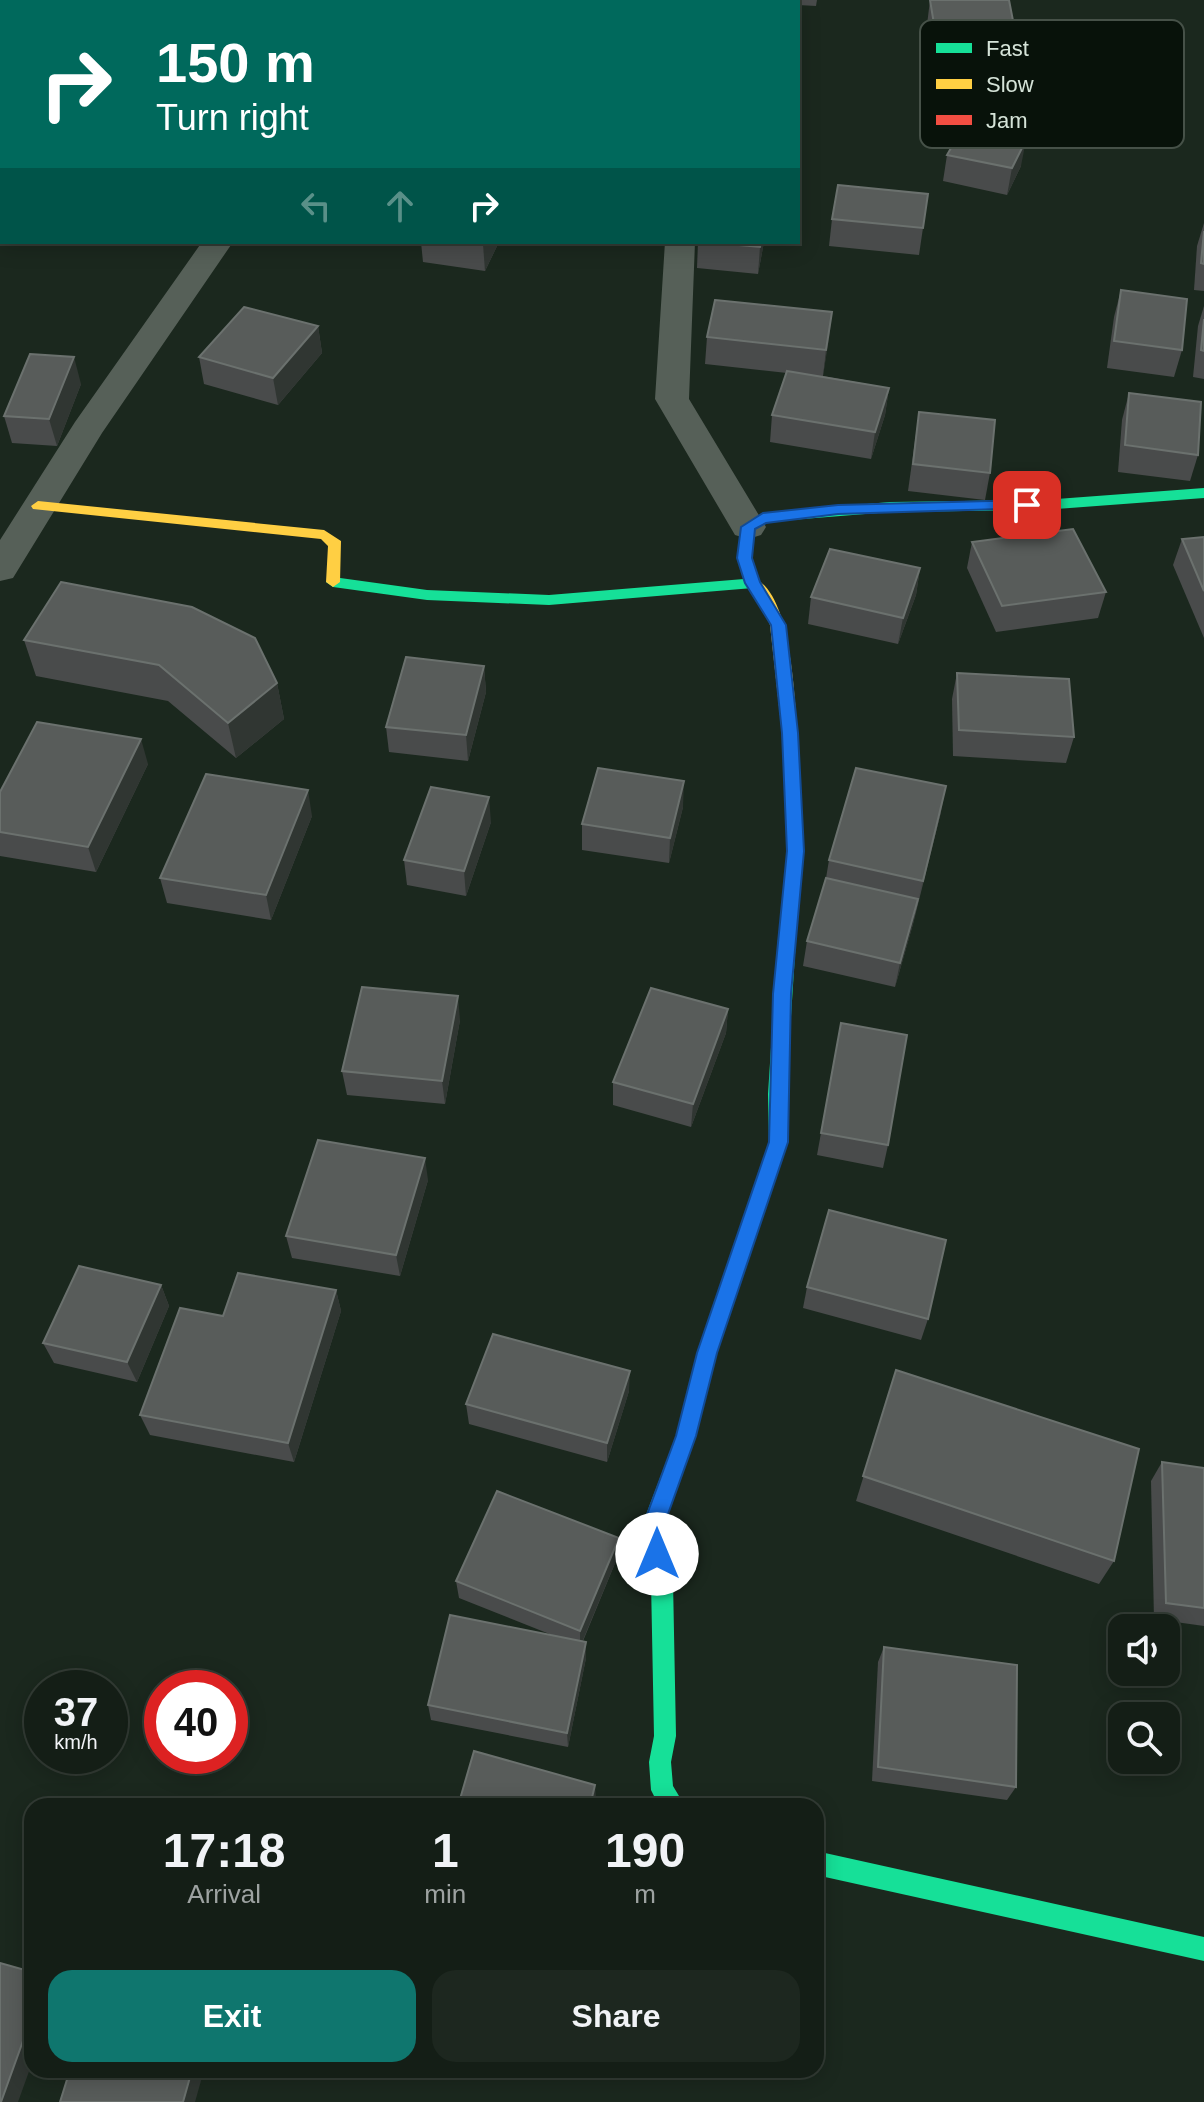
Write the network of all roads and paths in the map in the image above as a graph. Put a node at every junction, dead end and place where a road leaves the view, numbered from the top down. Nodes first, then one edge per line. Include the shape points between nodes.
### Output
1 (217, 244) edge
2 (680, 244) edge
3 (1204, 493) edge
4 (38, 506) junction
5 (748, 527) junction
6 (0, 569) edge
7 (753, 583) junction
8 (668, 1798) edge
9 (824, 1865) edge
10 (1204, 1949) edge

1 - 4 street
2 - 5 street via 672,399
3 - 5 street via 1043,505 838,509 763,518
4 - 6 street
4 - 7 street via 324,535 334,541 337,552 334,583 427,595 549,600
5 - 7 street via 744,558
7 - 8 street via 778,625 796,851 782,994 778,1142 652,1528 662,1581 665,1736 660,1762
9 - 10 street

